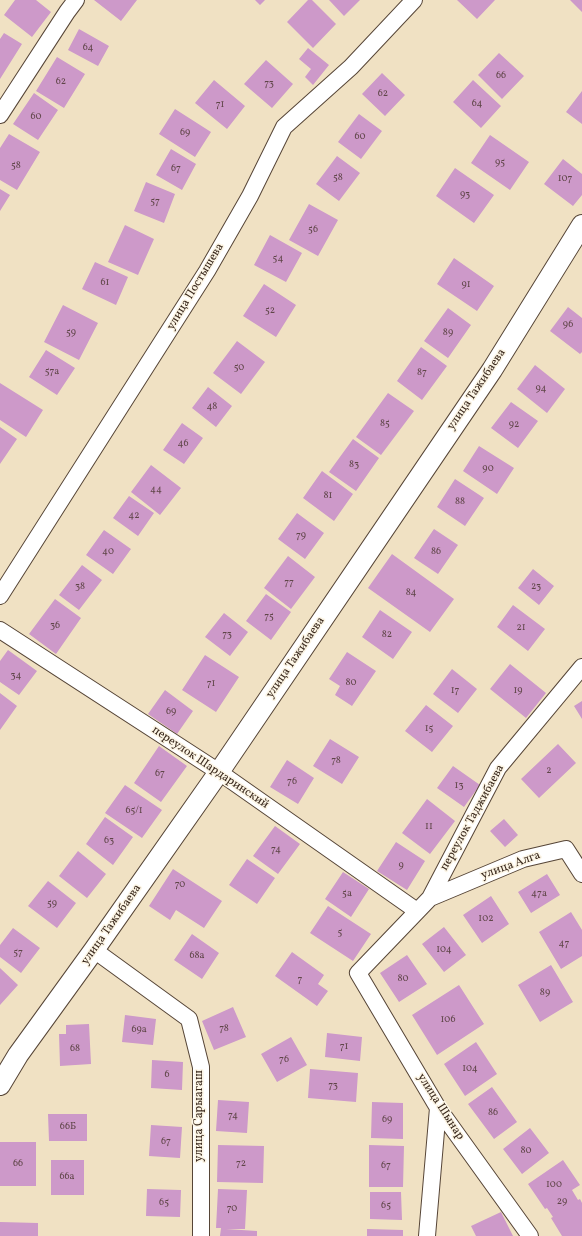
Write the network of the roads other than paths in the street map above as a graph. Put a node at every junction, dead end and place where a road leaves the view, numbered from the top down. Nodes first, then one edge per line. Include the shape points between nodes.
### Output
1 (76, 0) edge
2 (414, 0) edge
3 (0, 115) edge
4 (582, 225) edge
5 (0, 596) edge
6 (0, 630) edge
7 (582, 667) edge
8 (219, 772) junction
9 (582, 874) edge
10 (430, 898) junction
11 (417, 912) junction
12 (94, 950) junction
13 (0, 1085) edge
14 (438, 1108) junction
15 (200, 1236) edge
16 (427, 1236) edge
17 (530, 1236) edge

1 - 3 street
2 - 5 street, улица Постышева via 351,67 284,127 250,196 207,271
4 - 8 street, улица Тажибаева via 492,370
6 - 8 street, переулок Шардаринский
7 - 10 street, переулок Таджибаева via 498,768
8 - 11 street, переулок Шардаринский
8 - 12 street, улица Тажибаева
9 - 10 street, улица Алга via 566,849 523,859
10 - 11 street
11 - 14 street, улица Шынар via 358,972
12 - 13 street, улица Тажибаева via 18,1055
12 - 15 street, улица Сарыагаш via 189,1019 201,1067
14 - 16 street
14 - 17 street, улица Шынар

